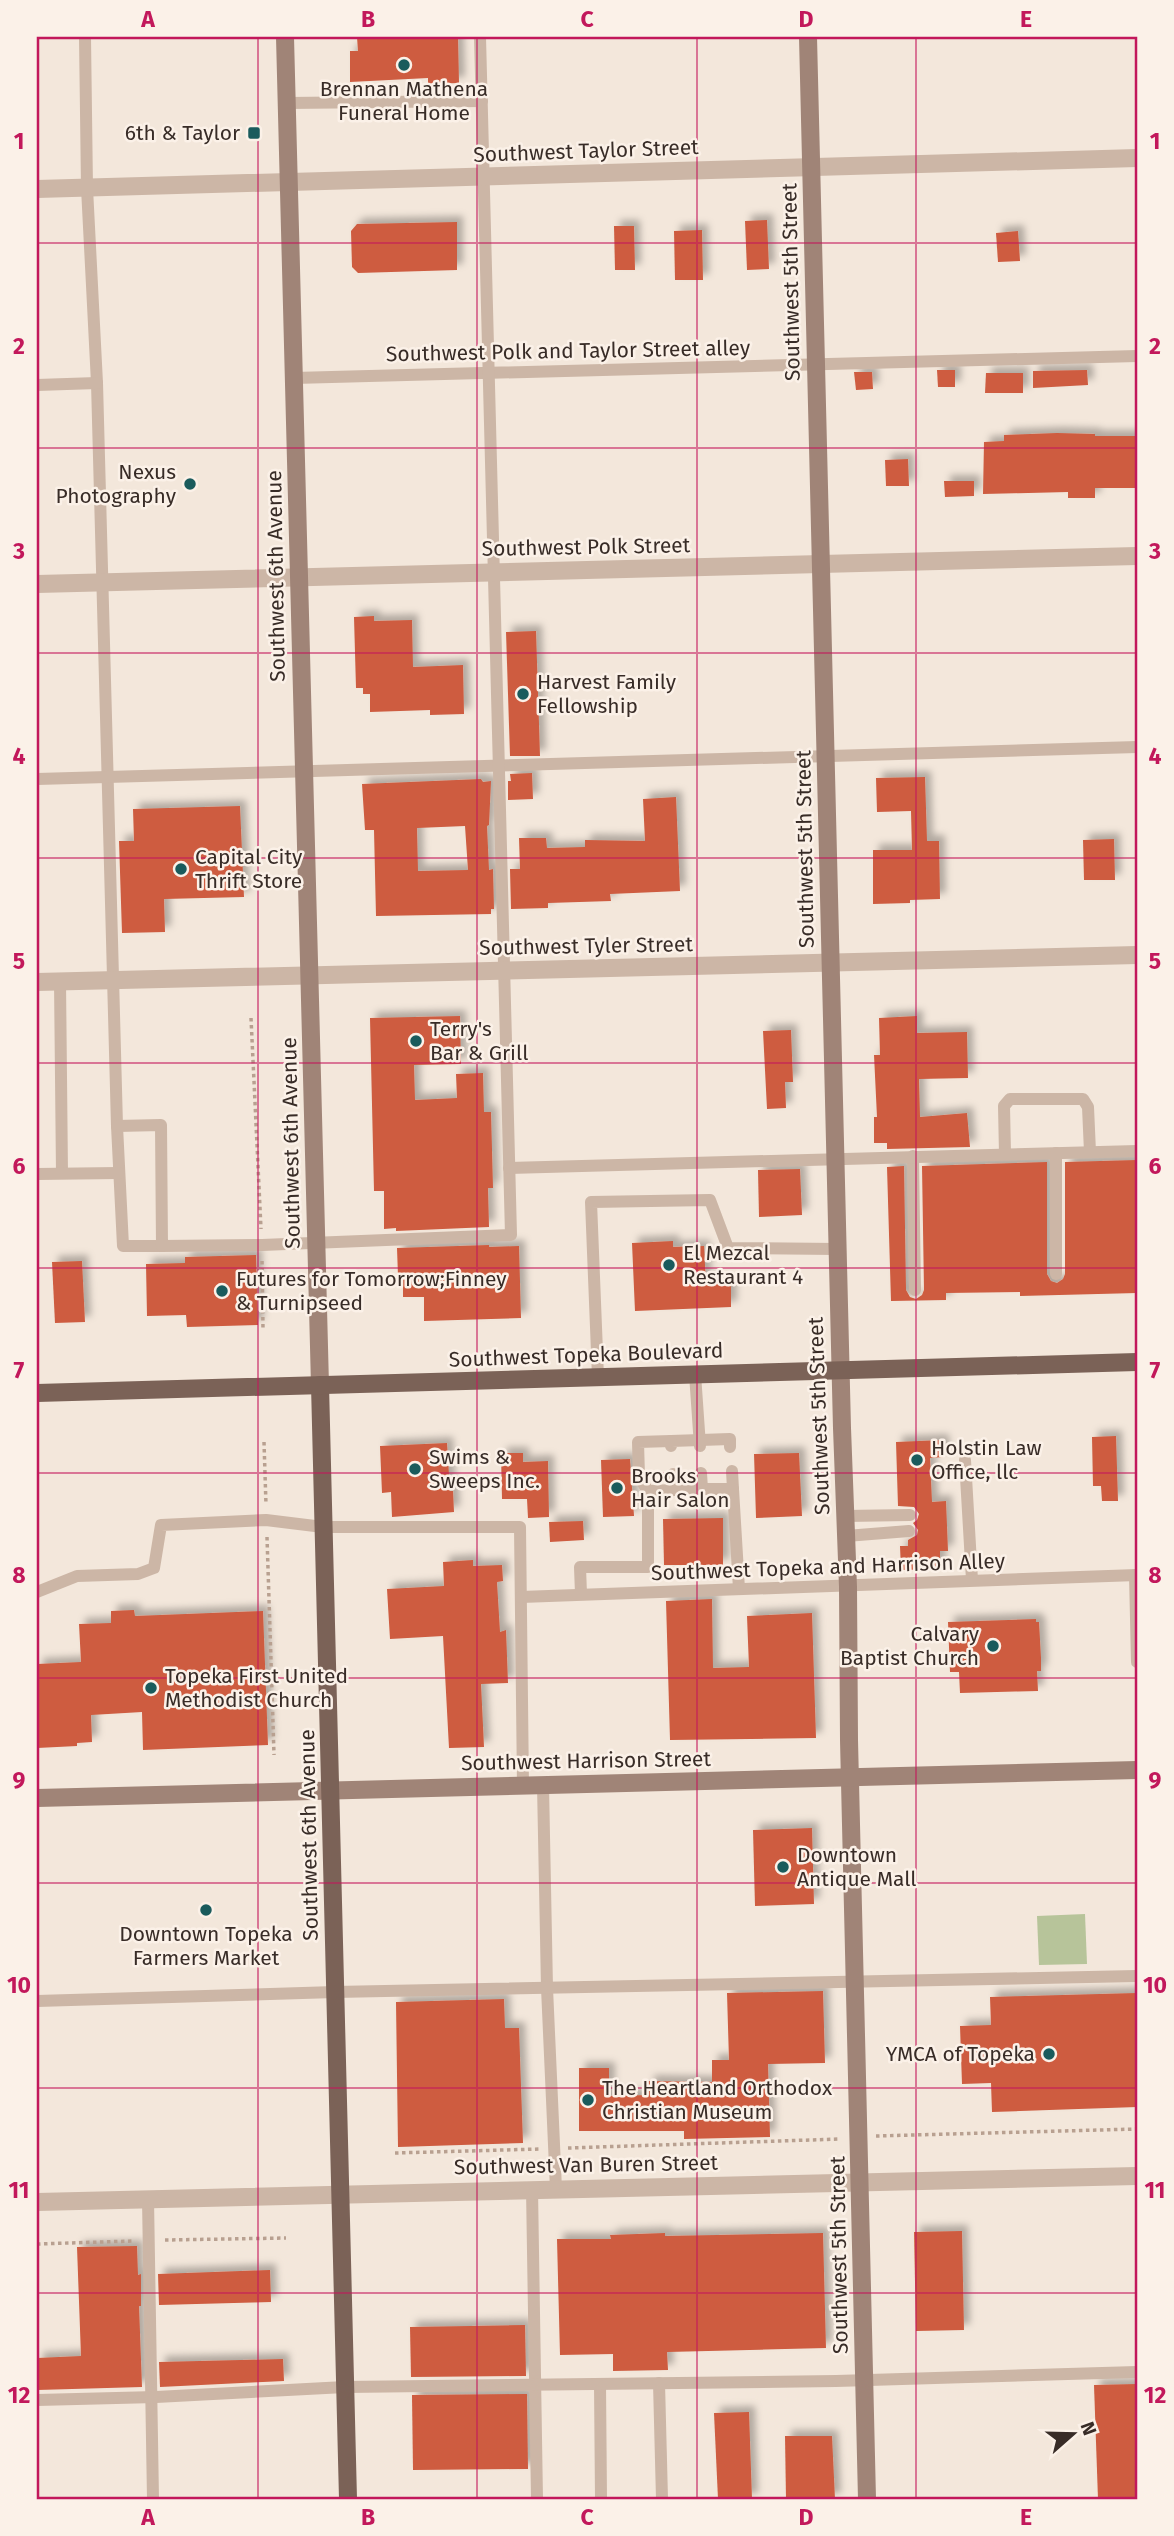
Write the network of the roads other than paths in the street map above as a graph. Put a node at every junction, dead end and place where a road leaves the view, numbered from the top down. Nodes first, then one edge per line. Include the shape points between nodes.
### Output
1 (85, 37) edge
2 (285, 37) edge
3 (480, 37) edge
4 (808, 37) edge
5 (482, 101) junction
6 (287, 103) junction
7 (1137, 158) edge
8 (811, 166) junction
9 (484, 177) junction
10 (289, 183) junction
11 (87, 188) junction
12 (37, 189) edge
13 (1137, 356) edge
14 (816, 364) junction
15 (489, 372) junction
16 (294, 378) junction
17 (97, 383) junction
18 (37, 385) edge
19 (1137, 556) edge
20 (821, 563) junction
21 (494, 572) junction
22 (299, 578) junction
23 (102, 582) junction
24 (37, 584) edge
25 (1137, 747) edge
26 (826, 756) junction
27 (499, 766) junction
28 (304, 771) junction
29 (107, 777) junction
30 (37, 779) edge
31 (1137, 955) edge
32 (830, 962) junction
33 (504, 970) junction
34 (309, 975) junction
35 (115, 980) junction
36 (60, 981) junction
37 (37, 982) edge
38 (117, 1126) junction
39 (1137, 1151) edge
40 (1090, 1152) junction
41 (1056, 1153) junction
42 (1005, 1154) junction
43 (913, 1156) junction
44 (835, 1157) junction
45 (509, 1168) junction
46 (119, 1173) junction
47 (37, 1174) edge
48 (62, 1174) junction
49 (316, 1243) junction
50 (162, 1246) junction
51 (837, 1249) junction
52 (1056, 1274) dead end
53 (915, 1290) dead end
54 (1137, 1362) edge
55 (840, 1370) junction
56 (695, 1374) junction
57 (598, 1377) junction
58 (320, 1385) junction
59 (37, 1393) edge
60 (700, 1443) junction
61 (730, 1447) dead end
62 (965, 1460) dead end
63 (732, 1471) dead end
64 (673, 1474) dead end
65 (701, 1474) dead end
66 (702, 1489) junction
67 (733, 1489) junction
68 (673, 1490) junction
69 (648, 1491) junction
70 (910, 1515) dead end
71 (845, 1516) junction
72 (323, 1527) junction
73 (909, 1531) dead end
74 (846, 1536) junction
75 (648, 1567) junction
76 (1136, 1575) edge
77 (972, 1580) junction
78 (848, 1587) junction
79 (739, 1589) junction
80 (37, 1592) edge
81 (647, 1592) junction
82 (581, 1594) junction
83 (521, 1597) junction
84 (1137, 1614) edge
85 (1137, 1662) edge
86 (1137, 1770) edge
87 (850, 1777) junction
88 (543, 1785) junction
89 (523, 1786) junction
90 (330, 1791) junction
91 (37, 1798) edge
92 (1137, 1976) edge
93 (855, 1983) junction
94 (547, 1988) junction
95 (335, 1992) junction
96 (37, 2001) edge
97 (1137, 2176) edge
98 (860, 2181) junction
99 (532, 2189) junction
100 (556, 2189) junction
101 (341, 2194) junction
102 (148, 2199) junction
103 (37, 2202) edge
104 (1137, 2372) edge
105 (865, 2379) junction
106 (659, 2383) junction
107 (535, 2384) junction
108 (600, 2384) junction
109 (345, 2387) junction
110 (150, 2398) junction
111 (37, 2400) edge
112 (153, 2499) edge
113 (348, 2499) edge
114 (537, 2499) edge
115 (601, 2499) edge
116 (662, 2499) edge
117 (867, 2499) edge

1 - 11 lane
2 - 6 street, Southwest 6th Avenue
3 - 5 lane
4 - 8 street, Southwest 5th Street
5 - 6 lane
5 - 9 lane
6 - 10 street, Southwest 6th Avenue
7 - 8 street, Southwest Taylor Street
8 - 9 street, Southwest Taylor Street
8 - 14 street, Southwest 5th Street
9 - 10 street, Southwest Taylor Street
9 - 15 lane
10 - 11 street, Southwest Taylor Street
10 - 16 street, Southwest 6th Avenue
11 - 12 street, Southwest Taylor Street
11 - 17 lane
13 - 14 lane, Southwest Polk and Taylor Street alley
14 - 15 lane, Southwest Polk and Taylor Street alley
14 - 20 street, Southwest 5th Street
15 - 16 lane, Southwest Polk and Taylor Street alley
15 - 21 lane
16 - 22 street, Southwest 6th Avenue
17 - 18 lane
17 - 23 lane
19 - 20 street, Southwest Polk Street
20 - 21 street, Southwest Polk Street
20 - 26 street, Southwest 5th Street
21 - 22 street, Southwest Polk Street
21 - 27 lane
22 - 23 street, Southwest Polk Street
22 - 28 street, Southwest 6th Avenue
23 - 24 street, Southwest Polk Street
23 - 29 lane
25 - 26 lane
26 - 27 lane
26 - 32 street, Southwest 5th Street
27 - 28 lane
27 - 33 lane
28 - 29 lane
28 - 34 street, Southwest 6th Avenue
29 - 30 lane
29 - 35 lane
31 - 32 street, Southwest Tyler Street
32 - 33 street, Southwest Tyler Street
32 - 44 street, Southwest 5th Street
33 - 34 street, Southwest Tyler Street
33 - 45 lane
34 - 35 street, Southwest Tyler Street
34 - 49 street, Southwest 6th Avenue
35 - 36 street, Southwest Tyler Street
35 - 38 lane
36 - 37 street, Southwest Tyler Street
36 - 48 lane
38 - 46 lane
38 - 50 lane via 161,1125
39 - 40 lane
40 - 41 lane
40 - 42 lane via 1088,1107 1083,1099 1010,1100 1004,1106
41 - 42 lane
41 - 52 lane
42 - 43 lane
43 - 44 lane
43 - 53 lane
44 - 45 lane
44 - 51 street, Southwest 5th Street
45 - 49 lane via 511,1235
46 - 48 lane
46 - 50 lane via 124,1246
47 - 48 lane
49 - 50 lane
49 - 58 street, Southwest 6th Avenue
51 - 55 street, Southwest 5th Street
51 - 57 lane via 728,1248 710,1200 591,1202
54 - 55 main road, Southwest Topeka Boulevard
55 - 56 main road, Southwest Topeka Boulevard
55 - 71 street, Southwest 5th Street
56 - 57 main road, Southwest Topeka Boulevard
56 - 60 lane
57 - 58 main road, Southwest Topeka Boulevard
58 - 59 main road, Southwest Topeka Boulevard
58 - 72 main road, Southwest 6th Avenue
60 - 61 lane via 730,1439
60 - 69 lane via 638,1442 639,1477
62 - 77 lane
63 - 67 lane
64 - 68 lane
65 - 66 lane
66 - 67 lane
66 - 68 lane
67 - 79 lane
68 - 69 lane
69 - 75 lane
70 - 71 lane
71 - 74 street, Southwest 5th Street
72 - 80 lane via 266,1520 161,1525 155,1568 138,1574 77,1576
72 - 83 lane via 520,1527
72 - 90 main road, Southwest 6th Avenue
73 - 74 lane
74 - 78 street, Southwest 5th Street
75 - 81 lane
75 - 82 lane via 580,1567
76 - 77 lane, Southwest Topeka and Harrison Alley
76 - 84 lane
77 - 78 lane, Southwest Topeka and Harrison Alley
78 - 79 lane, Southwest Topeka and Harrison Alley
78 - 87 street, Southwest 5th Street
79 - 81 lane, Southwest Topeka and Harrison Alley
81 - 82 lane, Southwest Topeka and Harrison Alley
82 - 83 lane, Southwest Topeka and Harrison Alley
83 - 89 lane
84 - 85 lane
86 - 87 street, Southwest Harrison Street
87 - 88 street, Southwest Harrison Street
87 - 93 street, Southwest 5th Street
88 - 89 street, Southwest Harrison Street
88 - 94 lane
89 - 90 street, Southwest Harrison Street
90 - 91 street, Southwest Harrison Street
90 - 95 main road, Southwest 6th Avenue
92 - 93 lane
93 - 94 lane
93 - 98 street, Southwest 5th Street
94 - 95 lane
94 - 100 lane
95 - 96 lane
95 - 101 main road, Southwest 6th Avenue
97 - 98 street, Southwest Van Buren Street
98 - 100 street, Southwest Van Buren Street
98 - 105 street, Southwest 5th Street
99 - 100 street, Southwest Van Buren Street
99 - 101 street, Southwest Van Buren Street
99 - 107 lane
101 - 102 street, Southwest Van Buren Street
101 - 109 main road, Southwest 6th Avenue
102 - 103 street, Southwest Van Buren Street
102 - 110 lane
104 - 105 lane
105 - 106 lane
105 - 117 street, Southwest 5th Street
106 - 108 lane
106 - 116 lane
107 - 108 lane
107 - 109 lane
107 - 114 lane
108 - 115 lane
109 - 110 lane
109 - 113 main road, Southwest 6th Avenue
110 - 111 lane
110 - 112 lane

